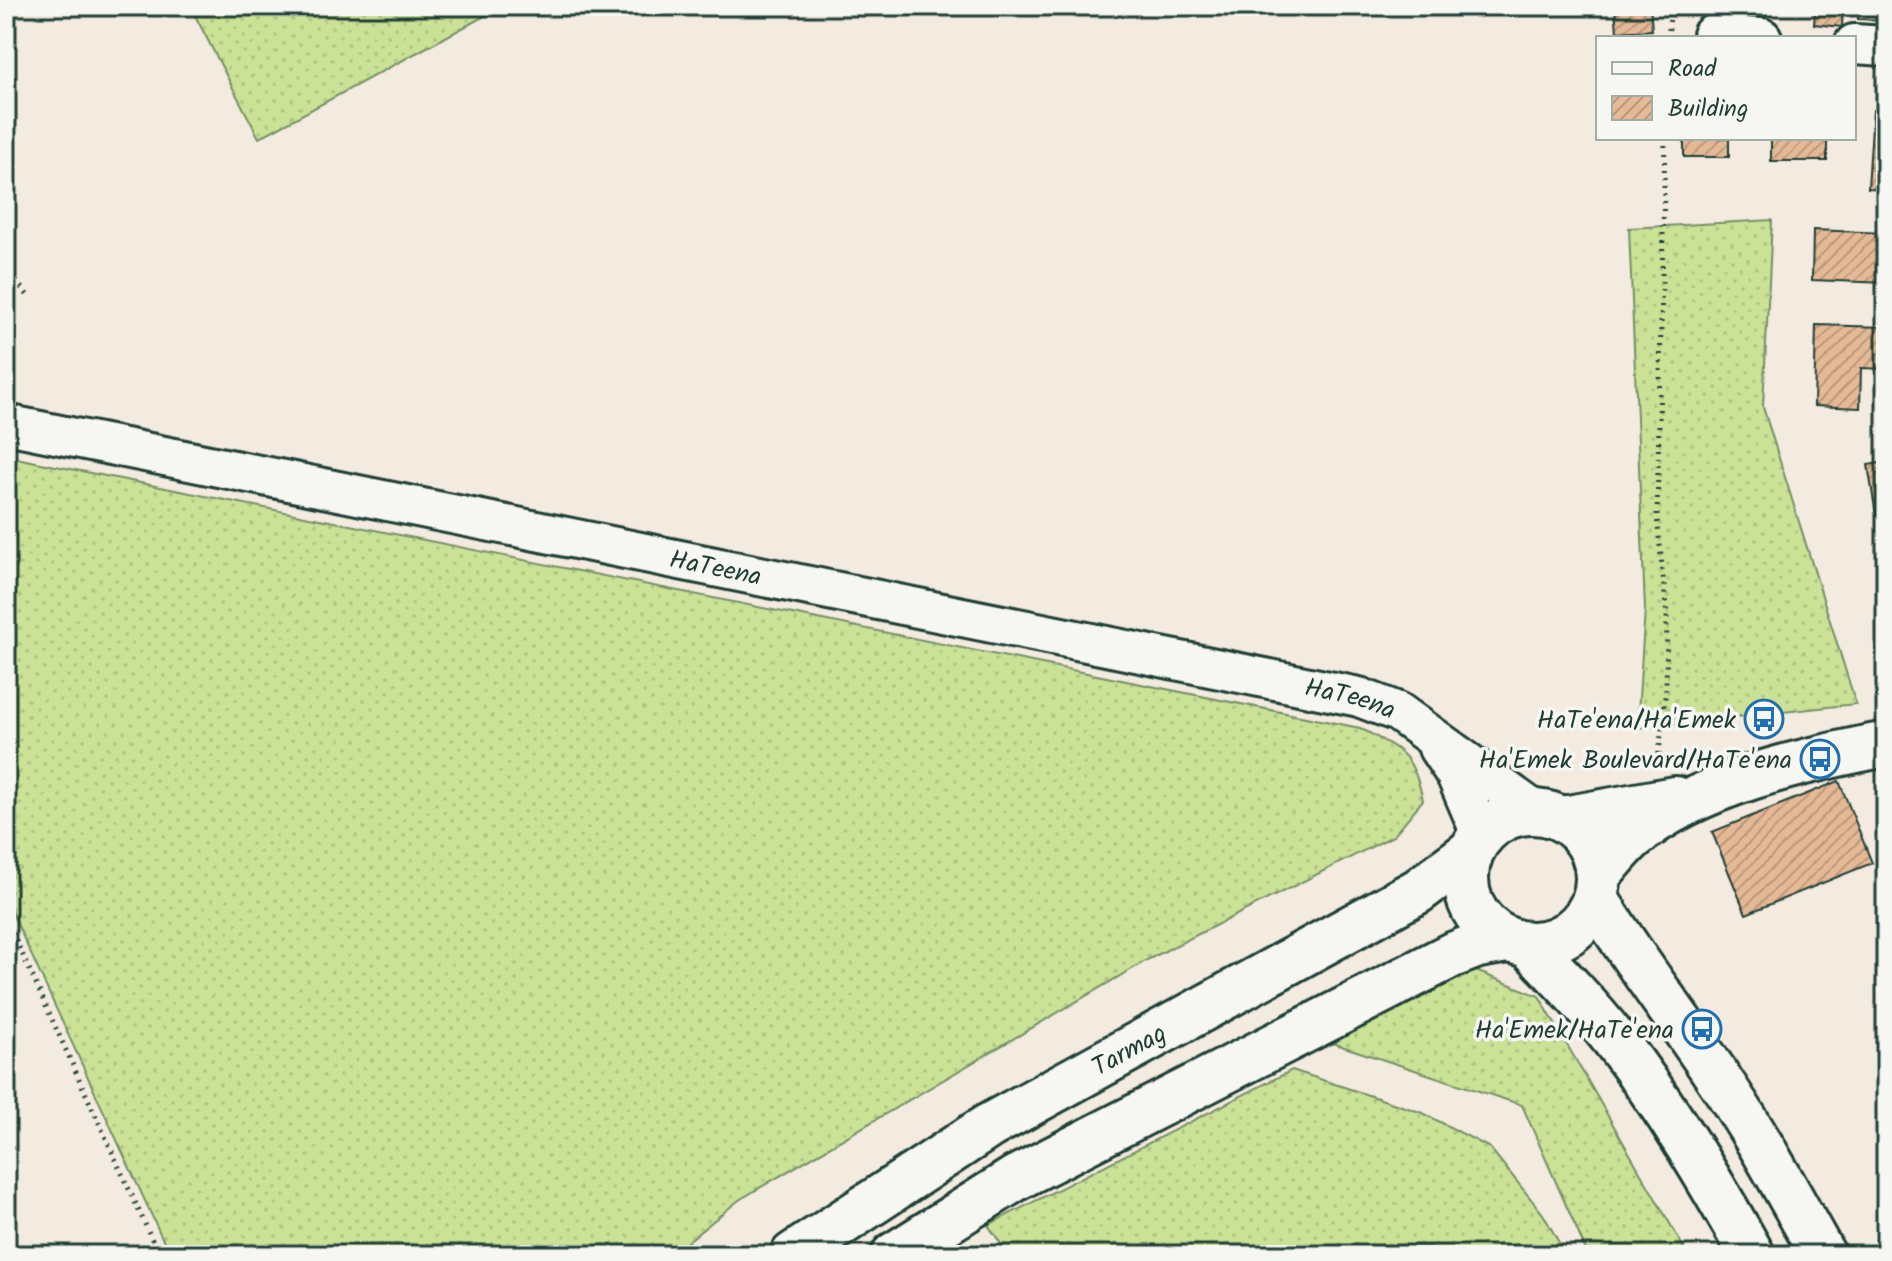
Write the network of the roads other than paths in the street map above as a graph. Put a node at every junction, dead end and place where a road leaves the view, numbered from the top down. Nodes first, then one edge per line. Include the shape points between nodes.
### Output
1 (1712, 35) dead end
2 (1729, 36) edge
3 (1856, 44) edge
4 (1886, 46) edge
5 (6, 424) edge
6 (1421, 728) junction
7 (1886, 744) edge
8 (1709, 794) junction
9 (1549, 815) junction
10 (1476, 843) junction
11 (1597, 887) junction
12 (1518, 942) junction
13 (793, 1255) edge
14 (894, 1255) edge
15 (1752, 1255) edge
16 (1823, 1255) edge

1 - 2 street
3 - 4 street
5 - 6 street, HaTeena via 1359,697 1398,712
6 - 9 street, HaTeena
6 - 10 street, HaTeena via 1456,775
7 - 8 street via 1804,760
8 - 9 street via 1591,816
8 - 11 street via 1632,839
9 - 10 street via 1506,817
9 - 11 street via 1577,829 1588,842 1596,858
10 - 12 street via 1466,872 1475,913 1489,929
10 - 13 street, Tarmag via 1418,891 989,1126
11 - 12 street via 1577,928 1554,941
11 - 16 street via 1653,988 1763,1148
12 - 14 street via 1478,945 1452,955 1030,1171
12 - 15 street via 1614,1040 1710,1180

